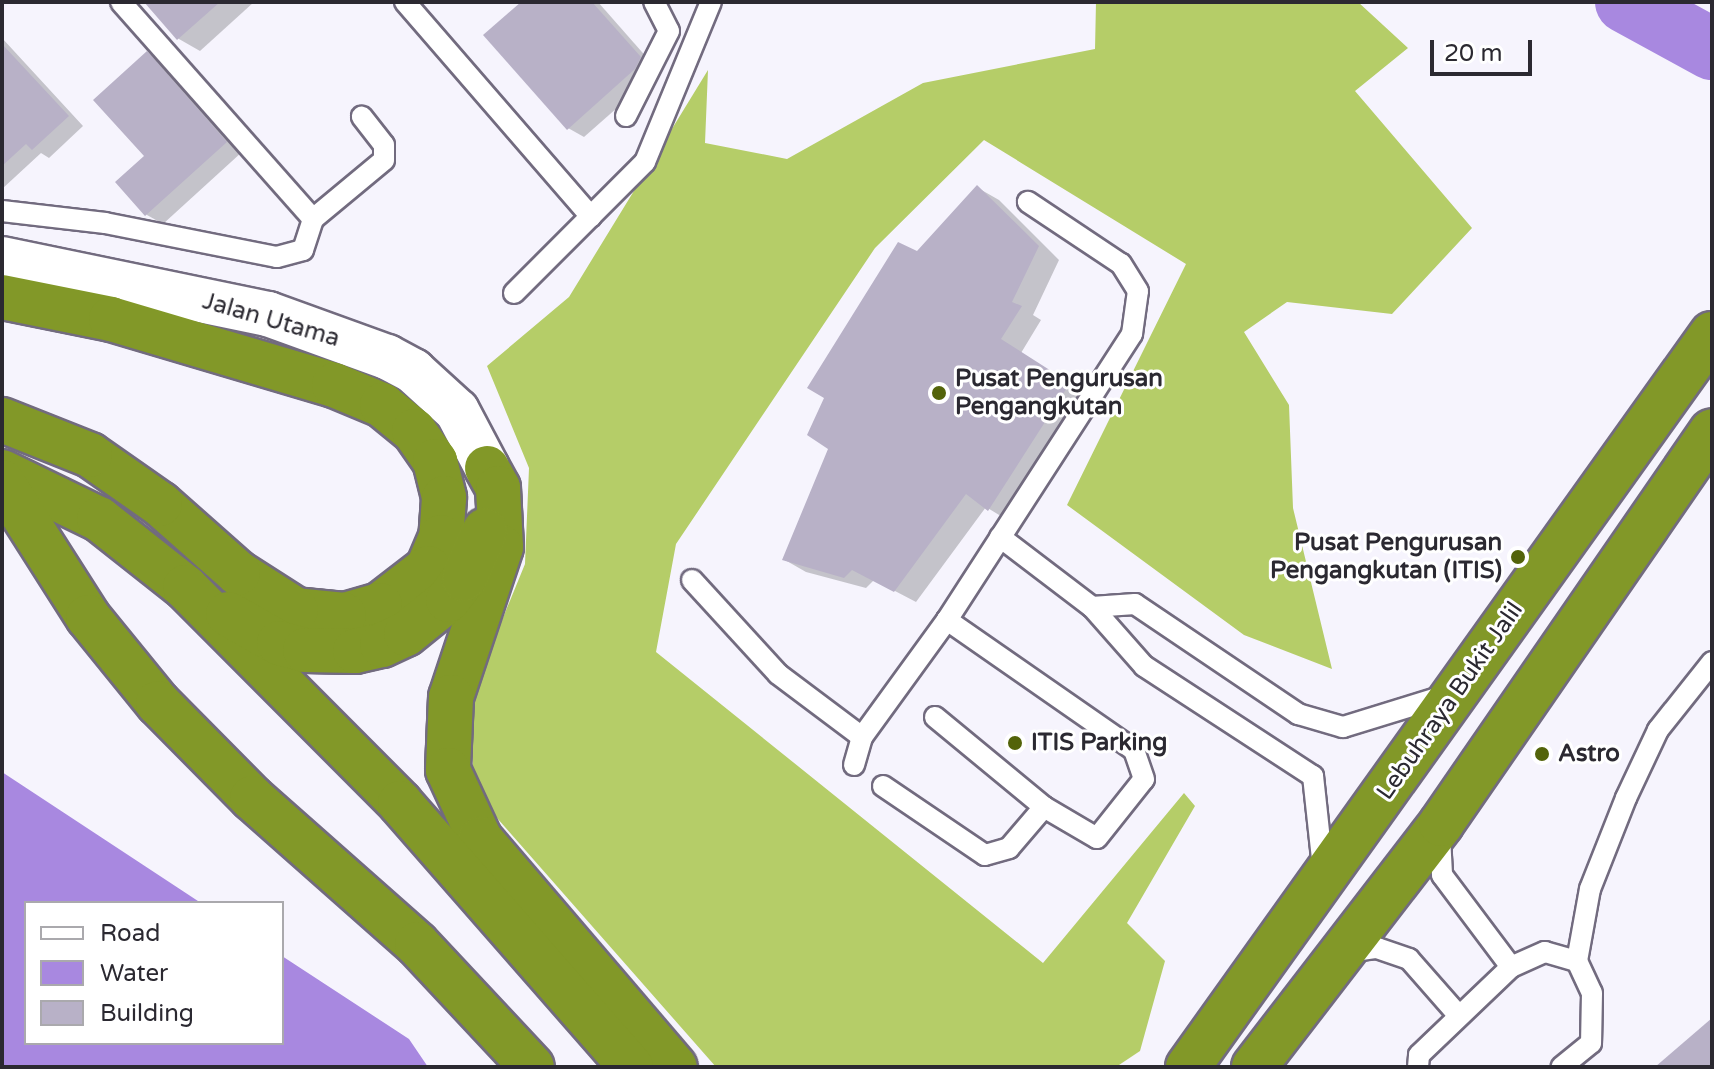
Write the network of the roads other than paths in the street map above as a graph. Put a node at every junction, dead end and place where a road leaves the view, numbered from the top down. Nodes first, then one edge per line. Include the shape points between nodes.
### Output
1 (121, 2) edge
2 (654, 2) edge
3 (711, 2) edge
4 (411, 4) edge
5 (626, 116) dead end
6 (362, 117) dead end
7 (1028, 202) dead end
8 (2, 211) edge
9 (591, 217) junction
10 (313, 219) junction
11 (2, 259) edge
12 (514, 293) dead end
13 (2, 297) edge
14 (1712, 334) edge
15 (2, 420) edge
16 (1712, 431) edge
17 (487, 468) junction
18 (2, 472) edge
19 (2, 482) edge
20 (1000, 537) junction
21 (692, 580) dead end
22 (185, 587) junction
23 (1092, 607) junction
24 (947, 620) junction
25 (1712, 662) edge
26 (1457, 691) junction
27 (935, 717) dead end
28 (862, 737) junction
29 (854, 765) dead end
30 (883, 786) dead end
31 (1044, 807) junction
32 (1441, 824) junction
33 (1323, 880) junction
34 (1342, 954) junction
35 (1577, 961) junction
36 (1511, 967) junction
37 (1459, 1016) junction
38 (532, 1067) edge
39 (631, 1067) edge
40 (675, 1067) edge
41 (1188, 1067) edge
42 (1254, 1067) edge
43 (1418, 1067) edge
44 (1561, 1067) edge

1 - 10 lane
2 - 5 lane via 669,31
3 - 9 lane via 645,162
4 - 9 lane
6 - 10 lane via 384,145 384,160
7 - 20 lane via 1121,264 1138,291 1132,334
8 - 10 lane via 105,223 277,257 303,250
9 - 12 lane
11 - 17 street, Jalan Utama via 268,314 387,357 413,371 457,411
13 - 15 highway via 111,319 334,385 382,405 414,431 435,461 444,498 441,537 428,568 380,605 344,615 296,610 238,573 160,504 100,461
14 - 26 highway, Lebuhraya Bukit Jalil
16 - 32 highway
17 - 22 highway via 488,521 464,579 425,620 382,645 323,653 279,643
17 - 40 highway via 498,488 501,547 451,697 448,770 480,839
18 - 22 highway via 99,519
19 - 38 highway via 80,606 158,703 252,798 417,944
20 - 23 lane
20 - 24 lane
21 - 28 lane via 778,674
22 - 39 highway via 400,803
23 - 26 lane via 1135,604 1298,714 1343,727
23 - 33 lane via 1144,666 1313,776
24 - 28 lane
24 - 31 lane via 1134,750 1144,779 1097,838
25 - 35 lane via 1658,730 1626,798 1590,889
26 - 33 highway, Lebuhraya Bukit Jalil
27 - 31 lane
28 - 29 lane
30 - 31 lane via 985,855 1009,848
32 - 34 highway
32 - 36 lane via 1442,875
33 - 41 highway, Lebuhraya Bukit Jalil
34 - 37 lane via 1377,948 1400,953 1418,966
34 - 42 highway
35 - 36 lane via 1545,952
35 - 44 lane via 1592,993 1591,1043
36 - 37 lane
37 - 43 lane via 1419,1055

